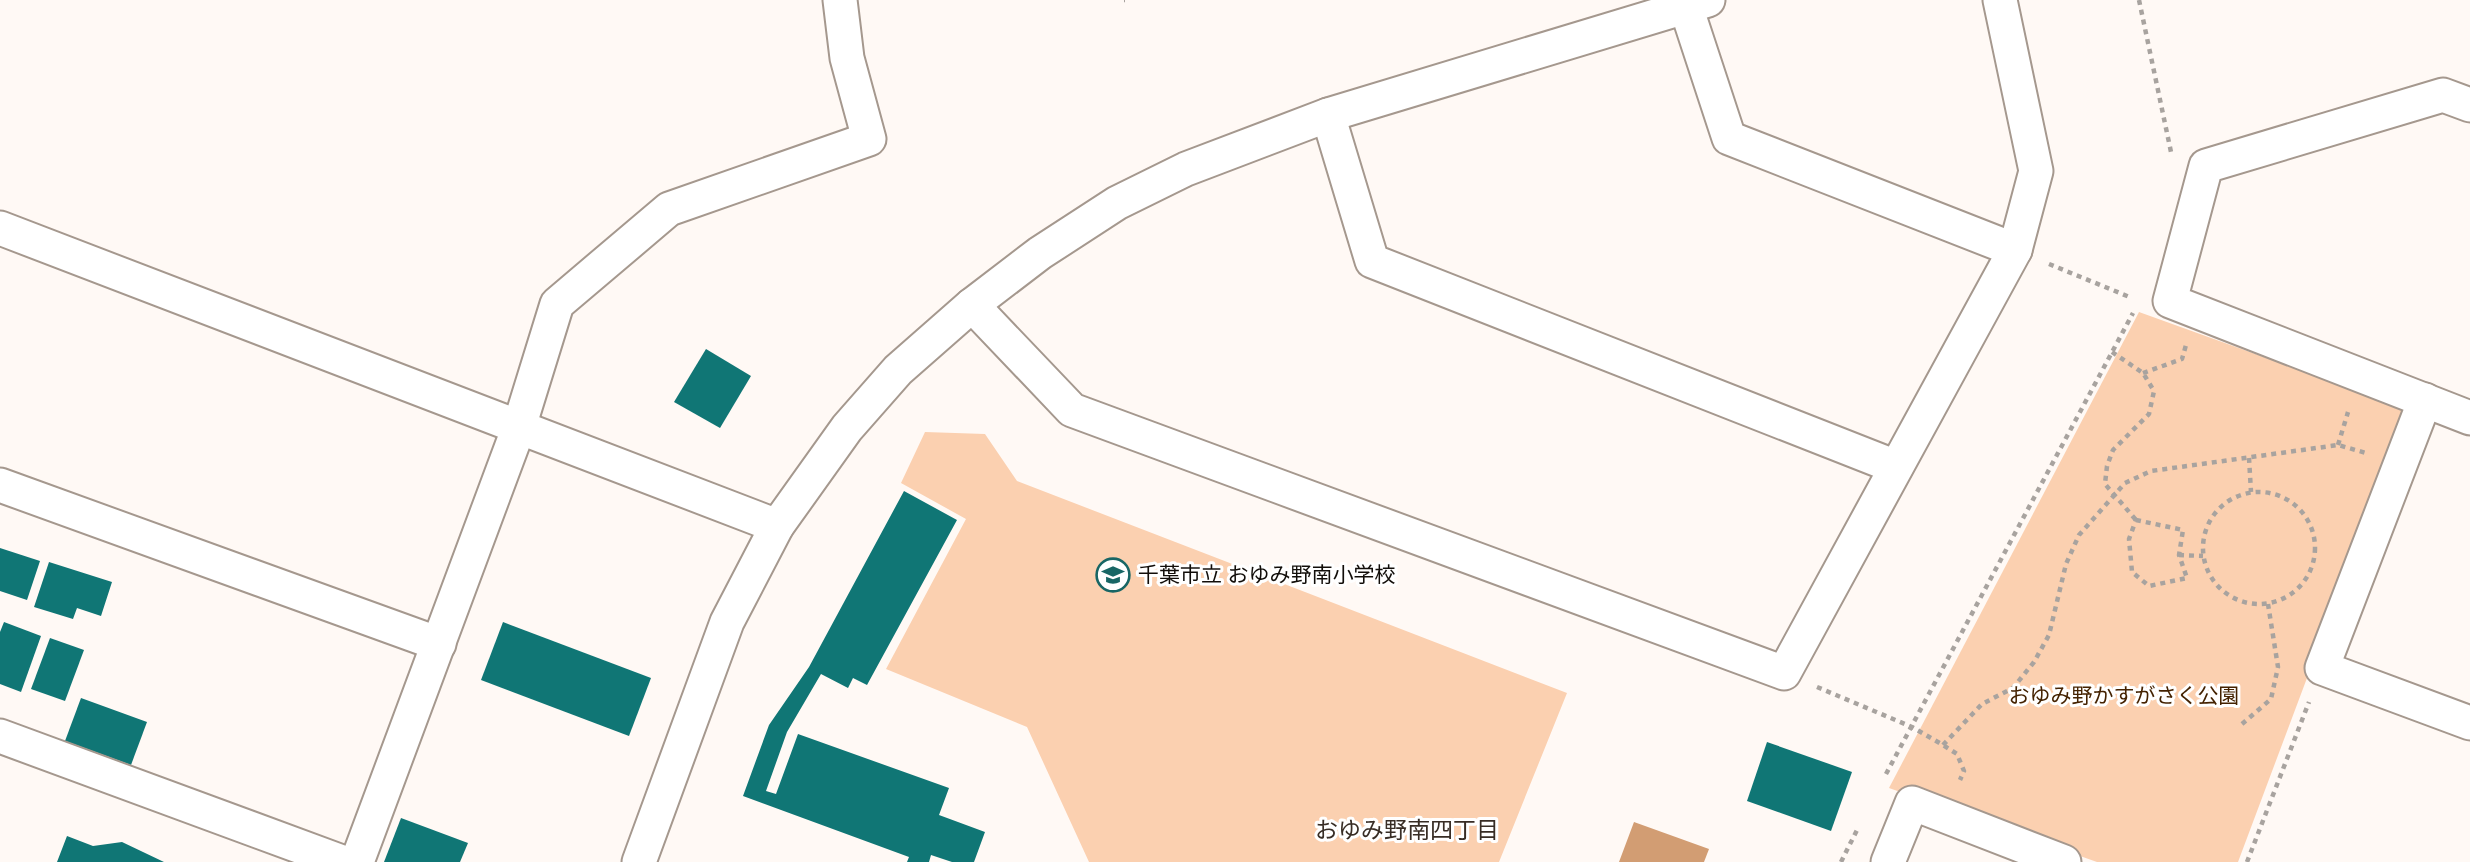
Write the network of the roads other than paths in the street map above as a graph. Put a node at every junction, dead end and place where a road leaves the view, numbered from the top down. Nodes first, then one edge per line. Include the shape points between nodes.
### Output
1 (841, 0) edge
2 (2000, 0) edge
3 (1697, 3) edge
4 (2470, 105) edge
5 (1328, 116) junction
6 (0, 228) edge
7 (2015, 250) junction
8 (972, 305) junction
9 (2425, 400) junction
10 (2470, 418) edge
11 (519, 426) junction
12 (1896, 467) junction
13 (0, 485) edge
14 (777, 526) junction
15 (439, 644) junction
16 (2470, 723) edge
17 (0, 736) edge
18 (342, 862) edge
19 (357, 862) edge
20 (639, 862) edge
21 (1888, 862) edge
22 (2064, 862) edge

1 - 11 street via 847,58 869,139 669,209 557,304
2 - 7 street via 2036,171
3 - 5 street
3 - 7 street via 1729,138
4 - 9 street via 2443,95 2206,166 2170,301
5 - 8 street via 1186,169 1116,203
5 - 12 street via 1373,261
6 - 11 street
7 - 12 street
8 - 12 street via 1072,410 1784,673
8 - 14 street via 898,370 848,428
9 - 10 street
9 - 16 street via 2322,668
11 - 14 street
11 - 15 street
13 - 15 street
14 - 20 street via 727,622
15 - 19 street
17 - 18 street
21 - 22 street via 1912,803

